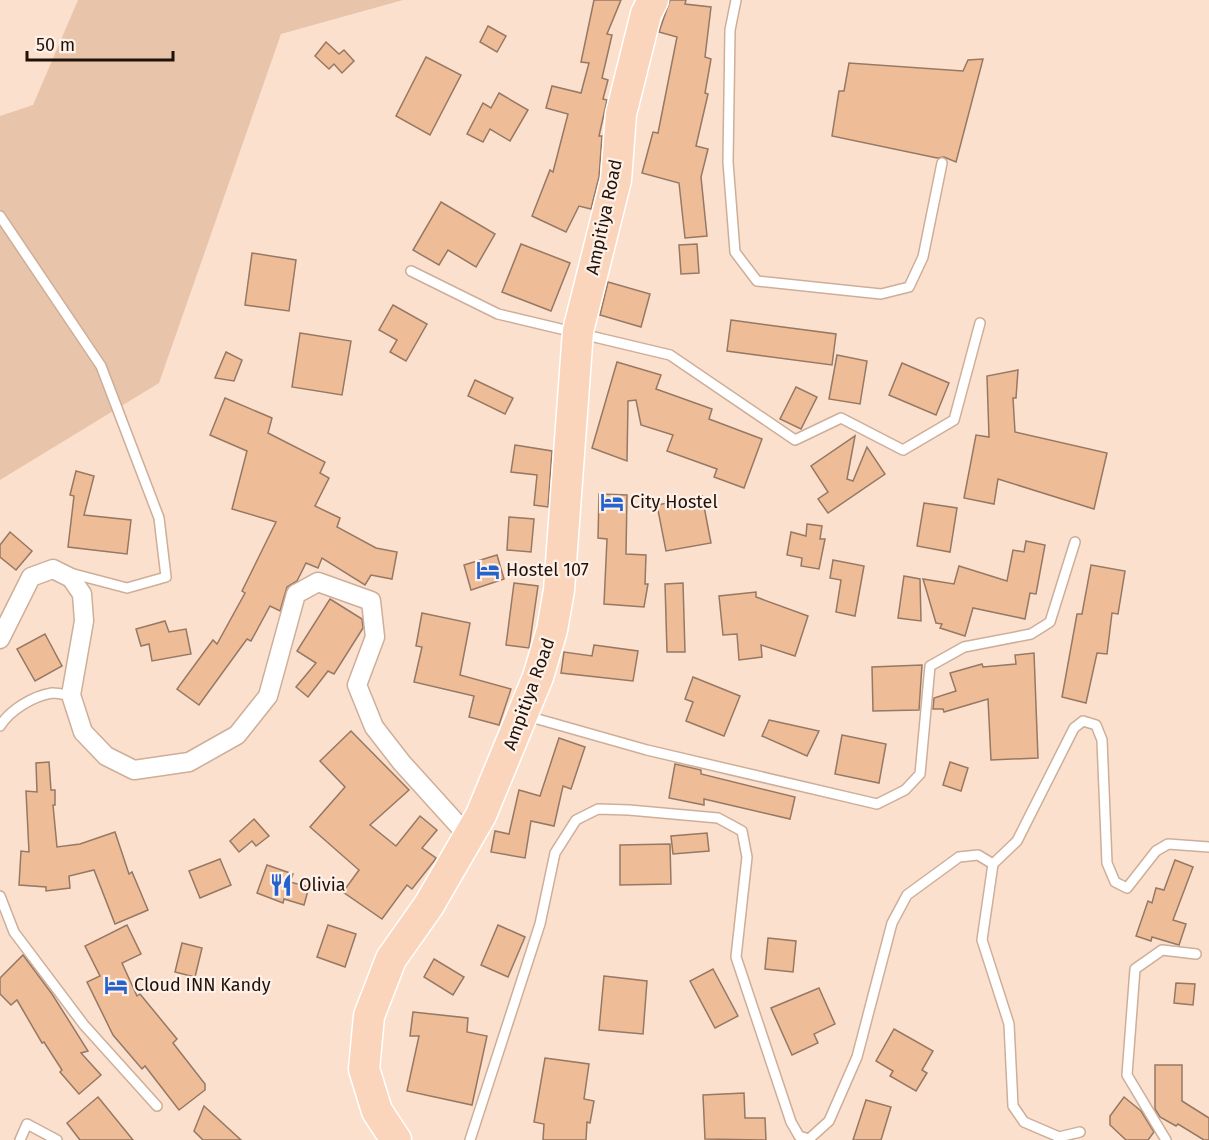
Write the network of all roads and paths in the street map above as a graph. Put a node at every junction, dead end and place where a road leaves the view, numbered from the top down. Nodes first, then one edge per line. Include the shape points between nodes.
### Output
1 (653, 0) edge
2 (736, 0) edge
3 (942, 163) dead end
4 (0, 216) edge
5 (411, 271) dead end
6 (980, 323) dead end
7 (578, 331) junction
8 (1075, 542) dead end
9 (53, 568) junction
10 (0, 639) edge
11 (71, 695) junction
12 (523, 715) junction
13 (0, 726) edge
14 (469, 837) junction
15 (1209, 847) edge
16 (993, 864) junction
17 (0, 896) edge
18 (1196, 954) dead end
19 (157, 1106) dead end
20 (1080, 1132) dead end
21 (809, 1139) edge
22 (20, 1140) edge
23 (57, 1140) edge
24 (396, 1140) edge
25 (470, 1140) edge
26 (1166, 1140) edge

1 - 7 main road, Ampitiya Road via 621,114 616,180
2 - 3 lane via 730,30 728,162 735,252 757,281 881,294 909,286 923,256
4 - 9 lane via 100,366 159,518 165,577 127,588
5 - 7 lane via 498,314
6 - 7 lane via 954,420 903,450 841,418 795,440 670,355
7 - 12 main road, Ampitiya Road via 559,590 552,630
8 - 12 lane via 1050,622 1031,634 964,647 930,666 920,774 905,790 878,804 647,750
9 - 10 street via 31,577
9 - 11 street via 71,578 82,594 84,621
11 - 13 lane via 52,693 25,704 7,714
11 - 14 street via 82,732 106,756 134,770 189,762 237,735 268,696 297,594 318,582 371,601 375,636 357,685 374,727
12 - 14 main road, Ampitiya Road
14 - 24 main road, Ampitiya Road via 391,959 369,1016 364,1069 377,1111
15 - 16 lane via 1168,844 1156,851 1127,888 1115,882 1107,863 1102,740 1096,725 1083,721 1074,728 1017,841
16 - 20 lane via 982,940 1009,1024 1013,1106 1024,1122 1059,1137
16 - 21 lane via 978,855 959,857 908,895 892,923 857,1057 829,1121
17 - 19 lane via 14,933 84,1025
18 - 26 lane via 1162,950 1135,969 1127,1075
21 - 25 lane via 799,1136 791,1122 736,957 747,857 741,831 718,818 597,809 576,820 555,853 540,924
22 - 23 lane via 27,1124

